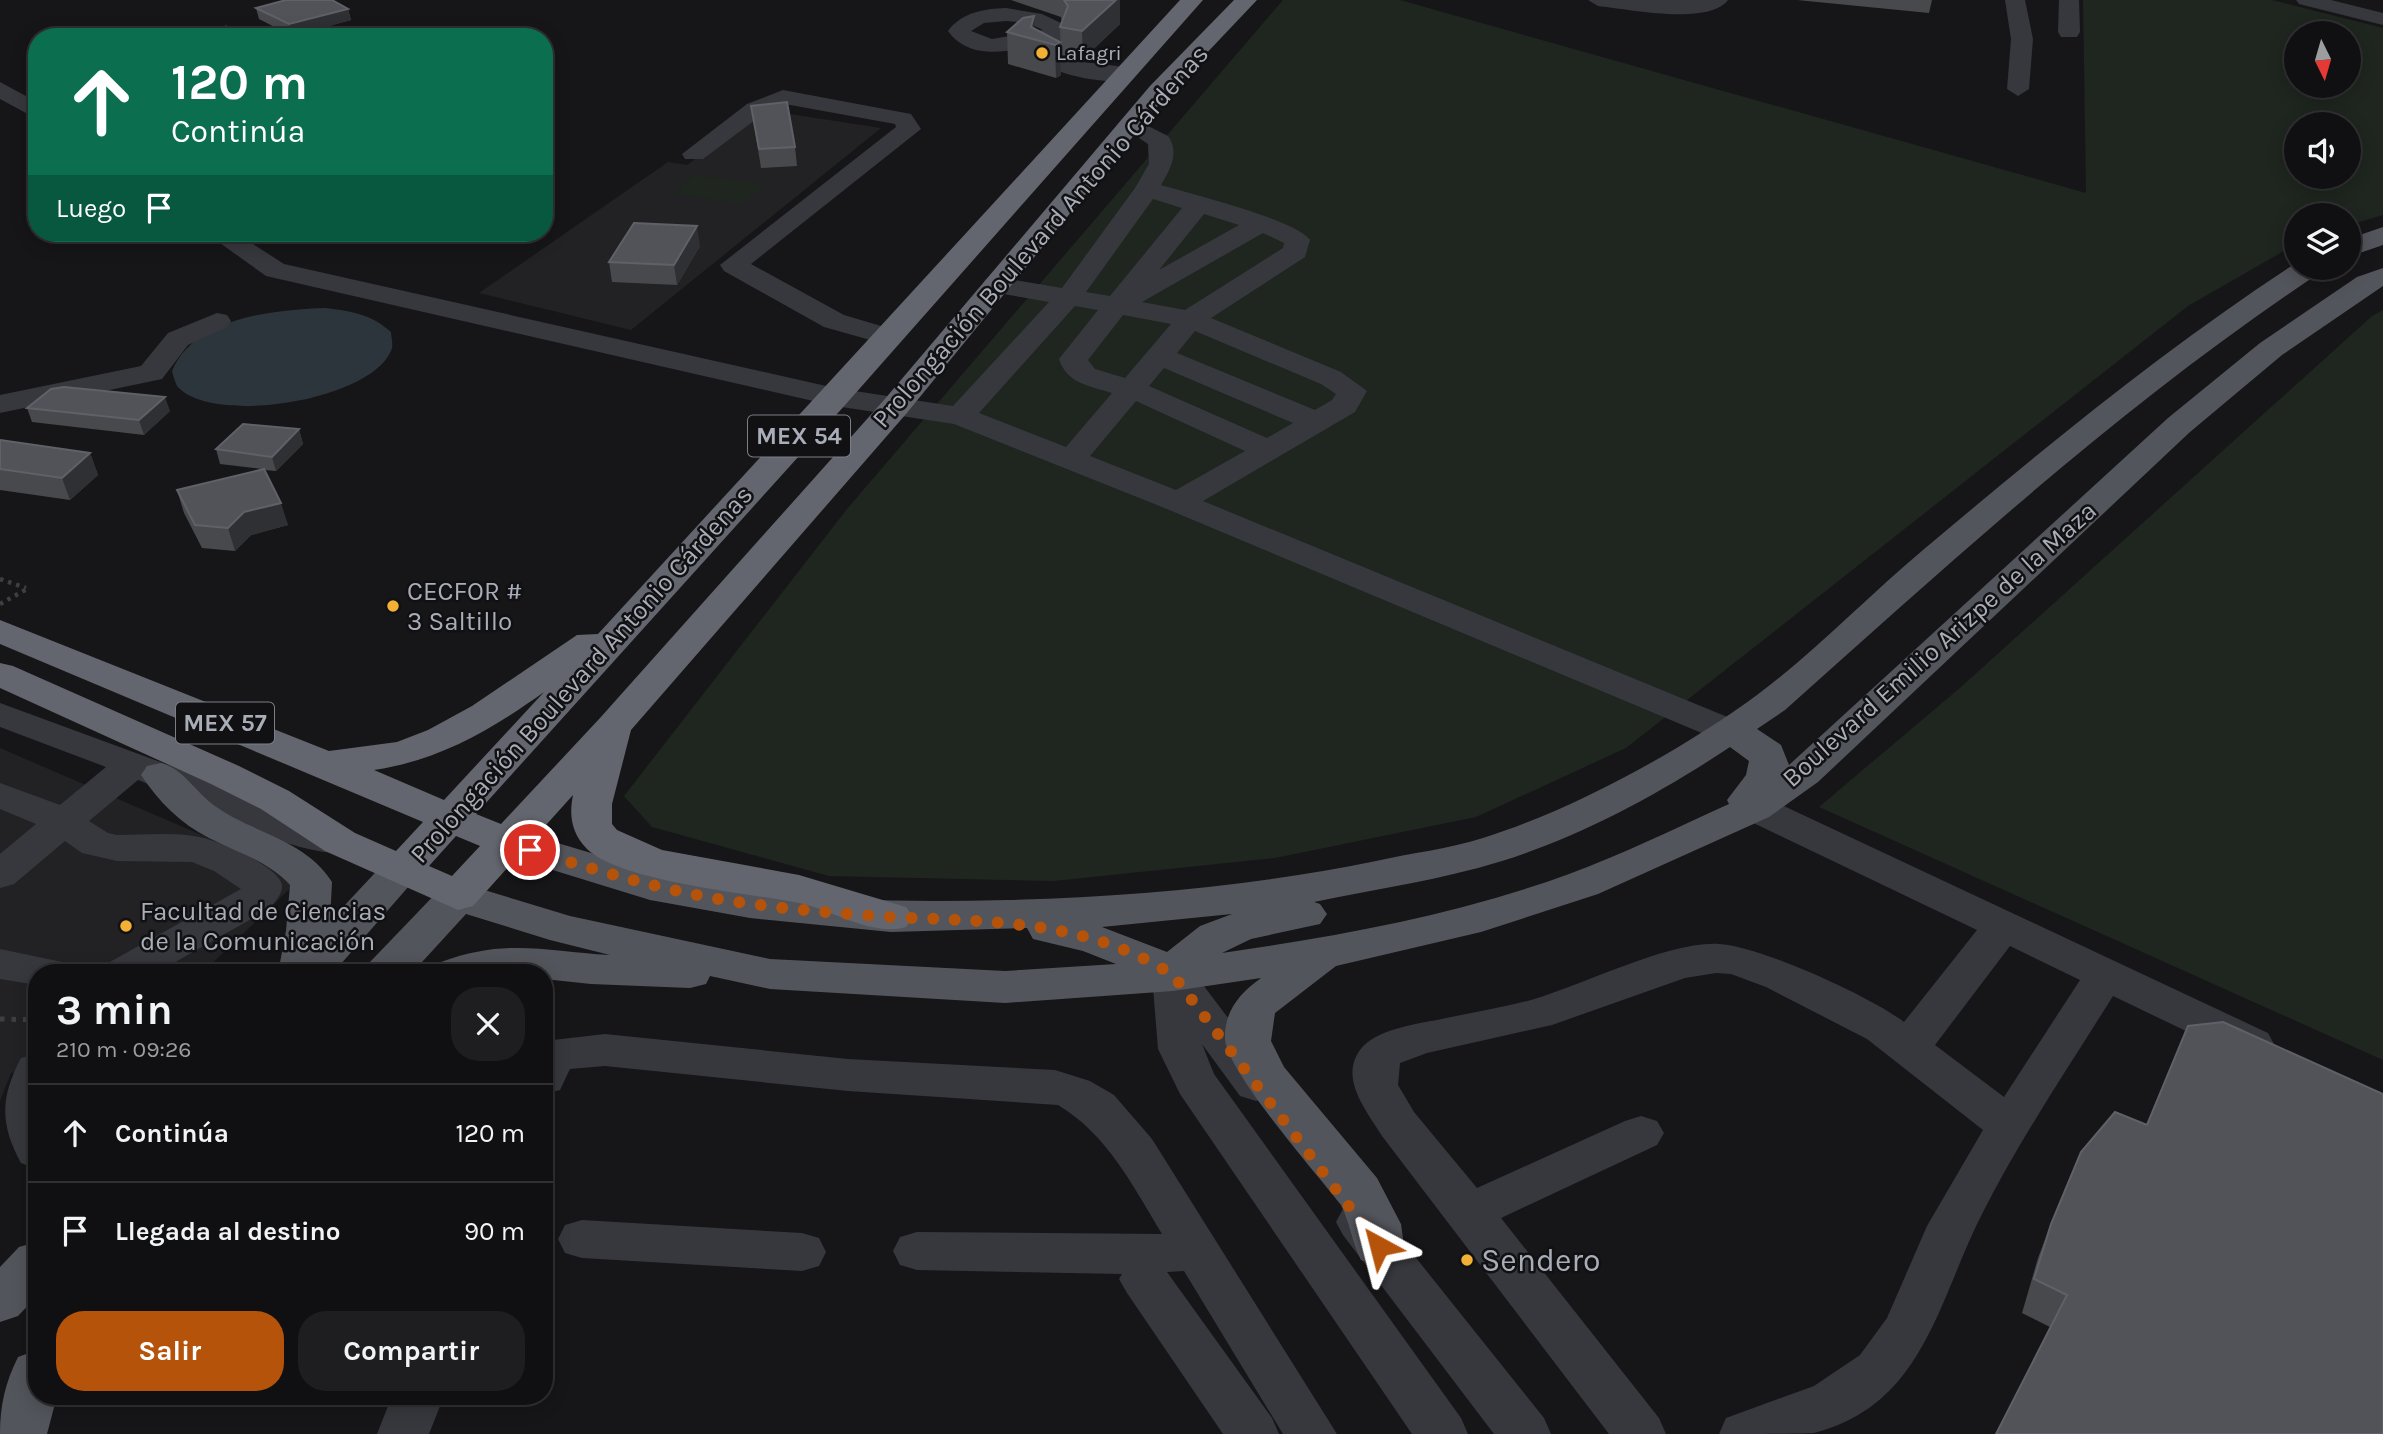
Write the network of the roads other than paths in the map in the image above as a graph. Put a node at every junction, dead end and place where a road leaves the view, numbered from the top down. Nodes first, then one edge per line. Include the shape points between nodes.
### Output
1 (1192, 0) edge
2 (1230, 0) edge
3 (1246, 0) edge
4 (1598, 0) edge
5 (1718, 0) edge
6 (2015, 0) edge
7 (2069, 0) edge
8 (2306, 0) edge
9 (2340, 2) edge
10 (2383, 9) edge
11 (2383, 19) edge
12 (2069, 32) dead end
13 (1051, 43) edge
14 (1195, 54) junction
15 (1131, 67) junction
16 (0, 89) edge
17 (2018, 89) dead end
18 (28, 107) edge
19 (1130, 124) junction
20 (694, 154) dead end
21 (1147, 189) junction
22 (1198, 205) junction
23 (1261, 224) junction
24 (2383, 235) edge
25 (233, 242) edge
26 (2361, 244) edge
27 (2383, 276) edge
28 (2290, 280) edge
29 (996, 285) junction
30 (1069, 297) junction
31 (1114, 306) junction
32 (1191, 319) junction
33 (217, 321) dead end
34 (888, 337) junction
35 (1160, 356) junction
36 (1132, 388) junction
37 (835, 397) junction
38 (0, 404) edge
39 (895, 407) junction
40 (960, 416) junction
41 (1317, 422) junction
42 (1268, 450) junction
43 (1070, 460) junction
44 (1178, 502) junction
45 (631, 618) junction
46 (0, 631) edge
47 (0, 674) edge
48 (0, 714) edge
49 (614, 726) junction
50 (1729, 731) junction
51 (326, 764) junction
52 (146, 770) junction
53 (0, 795) edge
54 (1755, 808) junction
55 (450, 817) junction
56 (63, 821) junction
57 (340, 842) junction
58 (506, 842) junction
59 (1488, 851) junction
60 (402, 870) junction
61 (0, 874) edge
62 (458, 896) junction
63 (891, 917) junction
64 (947, 917) junction
65 (2002, 927) junction
66 (1327, 953) junction
67 (0, 964) edge
68 (139, 964) edge
69 (302, 964) edge
70 (315, 964) edge
71 (394, 964) edge
72 (481, 964) edge
73 (28, 969) edge
74 (770, 974) junction
75 (1173, 975) junction
76 (2104, 976) junction
77 (1909, 1046) junction
78 (553, 1056) edge
79 (2281, 1058) edge
80 (28, 1093) edge
81 (28, 1119) edge
82 (2010, 1126) junction
83 (1641, 1133) dead end
84 (1470, 1212) junction
85 (582, 1239) dead end
86 (1379, 1246) junction
87 (1198, 1250) junction
88 (917, 1251) dead end
89 (802, 1252) dead end
90 (28, 1271) edge
91 (1144, 1279) dead end
92 (0, 1301) edge
93 (28, 1382) edge
94 (28, 1403) edge
95 (414, 1405) edge
96 (0, 1412) edge
97 (19, 1434) edge
98 (403, 1434) edge
99 (1253, 1434) edge
100 (1311, 1434) edge
101 (1442, 1434) edge
102 (1525, 1434) edge
103 (1640, 1434) edge
104 (1745, 1434) edge

1 - 15 highway, Prolongación Boulevard Antonio Cárdenas / MEX 54
2 - 14 highway via 1198,34
3 - 14 highway, Prolongación Boulevard Antonio Cárdenas / MEX 54
4 - 5 street via 1692,7
6 - 17 street via 2022,39
7 - 12 street
8 - 9 street
9 - 10 street
9 - 11 street
13 - 15 street via 1046,61 1061,67
14 - 19 highway, Prolongación Boulevard Antonio Cárdenas / MEX 54
15 - 34 highway, Prolongación Boulevard Antonio Cárdenas / MEX 54
16 - 18 street
19 - 21 street via 1160,141 1161,164
19 - 29 highway, Prolongación Boulevard Antonio Cárdenas / MEX 54
20 - 34 street via 755,109 783,97 903,118 909,129 733,265 834,321
21 - 22 street
21 - 30 street
22 - 23 street
22 - 31 street
23 - 31 street
23 - 32 street via 1297,240 1296,251
24 - 26 main road
25 - 37 street via 275,270
27 - 54 main road, Boulevard Emilio Arizpe de la Maza via 2271,349 2179,425 1804,773
28 - 50 main road via 2217,328 2126,399 1933,559 1772,702
29 - 30 street
29 - 39 highway, Prolongación Boulevard Antonio Cárdenas / MEX 54
30 - 31 street
30 - 40 street
31 - 32 street
31 - 36 street via 1073,359 1081,374
32 - 35 street
32 - 41 street via 1352,391 1344,406
33 - 38 street via 184,332 152,373
34 - 37 highway, Prolongación Boulevard Antonio Cárdenas / MEX 54
35 - 36 street
35 - 41 street
36 - 42 street
36 - 43 street
37 - 39 street
37 - 45 highway, Prolongación Boulevard Antonio Cárdenas / MEX 54
39 - 40 street
39 - 49 highway, Prolongación Boulevard Antonio Cárdenas / MEX 54
40 - 43 street
41 - 42 street
42 - 44 street
43 - 44 street
44 - 50 street
45 - 51 highway via 451,734 395,755
45 - 55 highway, Prolongación Boulevard Antonio Cárdenas / MEX 54
46 - 51 highway, MEX 57
47 - 57 highway, Boulevard Emilio Arizpe de la Maza / MEX 57 via 225,775 275,800
48 - 52 street
49 - 58 highway, Prolongación Boulevard Antonio Cárdenas / MEX 54
49 - 63 highway via 592,806 592,826 615,850 702,873 800,890
50 - 54 main road via 1770,757 1771,765 1747,800
50 - 59 main road via 1664,773 1606,802
51 - 55 highway, MEX 57
52 - 56 street
52 - 57 street via 298,833
52 - 69 main road via 208,821 296,863 311,882
53 - 56 street
54 - 65 street
54 - 66 main road, Boulevard Emilio Arizpe de la Maza via 1583,884 1481,917
55 - 58 highway, MEX 57
55 - 60 highway, Prolongación Boulevard Antonio Cárdenas / MEX 54
56 - 61 street
56 - 68 street via 96,844 197,849 262,884 255,899
57 - 60 highway, Boulevard Emilio Arizpe de la Maza / MEX 57
58 - 62 highway, Prolongación Boulevard Antonio Cárdenas / MEX 54
58 - 63 main road via 650,886 750,904
59 - 64 main road via 1321,886 1211,903 1108,912
59 - 75 main road via 1418,889 1212,936 1189,954
60 - 62 highway, Boulevard Emilio Arizpe de la Maza / MEX 57
60 - 70 main road, Prolongación Boulevard Antonio Cárdenas / MEX 54
62 - 71 main road, Prolongación Boulevard Antonio Cárdenas / MEX 54
62 - 74 main road, Boulevard Emilio Arizpe de la Maza via 565,930
63 - 64 main road
64 - 75 main road via 1086,935 1139,954
65 - 76 street
65 - 77 street
66 - 75 main road, Boulevard Emilio Arizpe de la Maza
66 - 86 main road via 1257,1003 1248,1041 1266,1077 1359,1192 1376,1224
67 - 73 street
72 - 74 main road via 528,959 630,971
74 - 75 main road, Boulevard Emilio Arizpe de la Maza via 1005,987
75 - 86 street
75 - 101 street via 1180,1049 1195,1082
76 - 79 street
76 - 82 street
77 - 82 street
77 - 84 street via 1781,977 1736,960 1716,958 1679,964 1537,1014 1384,1052 1376,1060 1374,1072 1385,1105
78 - 87 street via 605,1050 835,1074 1055,1087 1098,1107 1116,1126
80 - 81 street
82 - 104 street via 1961,1208 1898,1345 1877,1371 1833,1401
83 - 84 street
84 - 103 street
85 - 89 street
86 - 102 street
87 - 88 street via 1143,1255
87 - 100 street
90 - 92 main road
91 - 99 street
93 - 96 main road
94 - 97 main road
95 - 98 street

